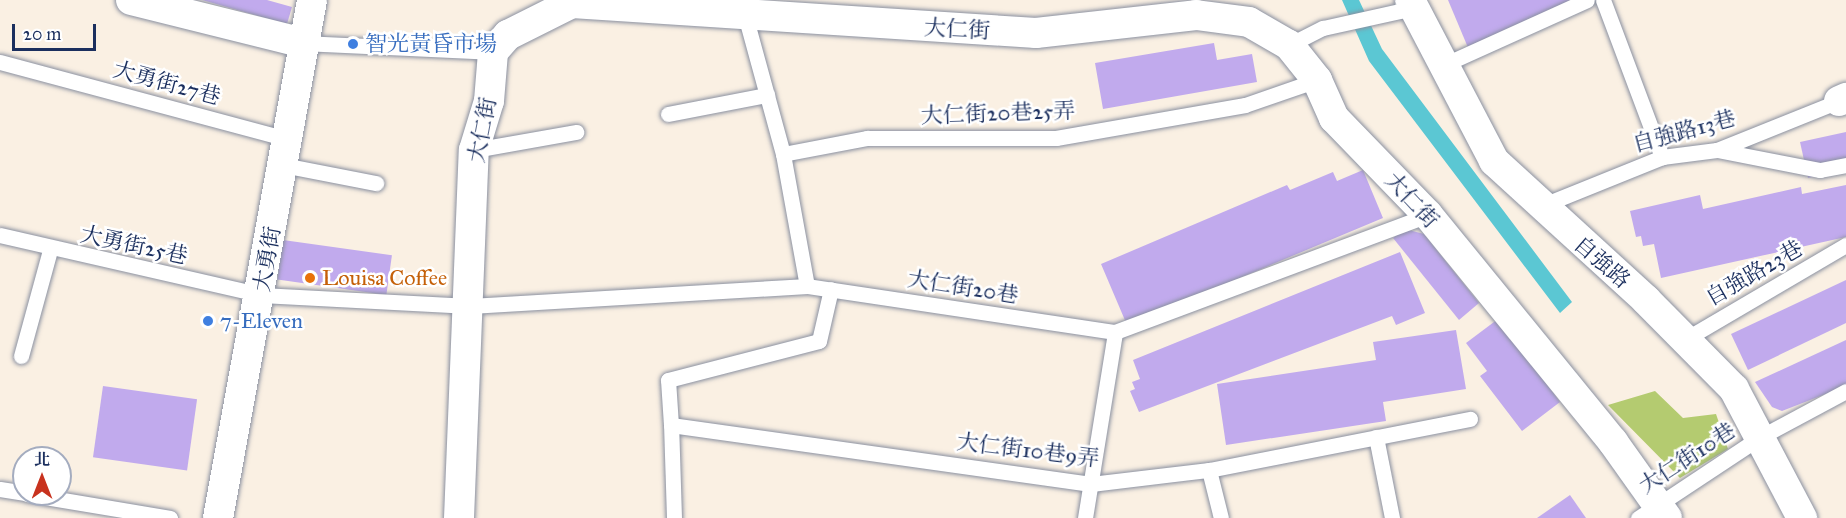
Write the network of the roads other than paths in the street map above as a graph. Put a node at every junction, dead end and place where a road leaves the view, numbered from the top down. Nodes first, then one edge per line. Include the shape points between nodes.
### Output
1 (131, 0) edge
2 (312, 0) edge
3 (1587, 0) edge
4 (1603, 0) edge
5 (1412, 4) edge
6 (745, 15) junction
7 (304, 43) junction
8 (1289, 45) junction
9 (494, 52) junction
10 (0, 62) edge
11 (1442, 66) junction
12 (1317, 80) junction
13 (767, 95) junction
14 (1842, 99) edge
15 (668, 114) dead end
16 (576, 132) dead end
17 (474, 150) junction
18 (1718, 150) junction
19 (286, 152) junction
20 (783, 154) junction
21 (1662, 157) junction
22 (1846, 165) edge
23 (376, 183) dead end
24 (1541, 206) junction
25 (1428, 215) junction
26 (0, 235) edge
27 (1846, 245) edge
28 (50, 250) junction
29 (807, 286) junction
30 (831, 289) junction
31 (261, 295) junction
32 (470, 306) junction
33 (1115, 332) junction
34 (1684, 340) junction
35 (21, 356) dead end
36 (1846, 391) edge
37 (1470, 419) dead end
38 (671, 425) junction
39 (1762, 436) junction
40 (1376, 437) junction
41 (1209, 471) junction
42 (1091, 484) junction
43 (72, 502) edge
44 (1655, 513) edge
45 (171, 518) edge
46 (218, 518) edge
47 (459, 518) edge
48 (674, 518) edge
49 (1085, 518) edge
50 (1221, 518) edge
51 (1392, 518) edge
52 (1802, 518) edge

1 - 7 street
2 - 7 street, 大勇街
3 - 11 lane
4 - 21 lane
5 - 8 lane via 1372,18 1323,28
5 - 11 street, 自強路
6 - 8 street, 大仁街 via 1036,33 1196,15 1250,22
6 - 9 street, 大仁街 via 572,3 508,35
6 - 13 lane
7 - 9 lane
7 - 19 street, 大勇街
8 - 12 street, 大仁街
9 - 17 street, 大仁街 via 489,101
10 - 19 lane, 大勇街27巷
11 - 24 street, 自強路 via 1494,161
12 - 20 lane, 大仁街20巷25弄 via 1245,105 1056,138 867,138
12 - 25 street, 大仁街 via 1334,118
13 - 15 lane
13 - 20 lane
14 - 18 lane, 自強路13巷
16 - 17 lane
17 - 32 street, 大仁街
18 - 21 lane, 自強路13巷
18 - 22 lane via 1820,170
19 - 23 lane, 大勇街27巷
19 - 31 street, 大勇街
20 - 29 lane
21 - 24 lane, 自強路13巷
24 - 34 street, 自強路
25 - 33 lane, 大仁街20巷
25 - 44 street, 大仁街
26 - 28 lane, 大勇街25巷
27 - 34 lane, 自強路23巷
28 - 31 lane, 大勇街25巷
28 - 35 lane
29 - 30 lane, 大仁街20巷
29 - 32 lane, 大仁街20巷
30 - 33 lane, 大仁街20巷
30 - 38 lane via 819,341 668,380
31 - 32 lane, 大勇街25巷
31 - 46 street, 大勇街
32 - 47 street, 大仁街
33 - 42 lane
34 - 39 street, 自強路 via 1734,390
36 - 39 lane, 大仁街10巷
37 - 40 lane, 大仁街10巷9弄
38 - 42 lane, 大仁街10巷9弄
38 - 48 lane
39 - 44 lane, 大仁街10巷
39 - 52 street, 自強路
40 - 41 lane, 大仁街10巷9弄
40 - 51 lane
41 - 42 lane, 大仁街10巷9弄
41 - 50 lane
42 - 49 lane
43 - 45 lane

